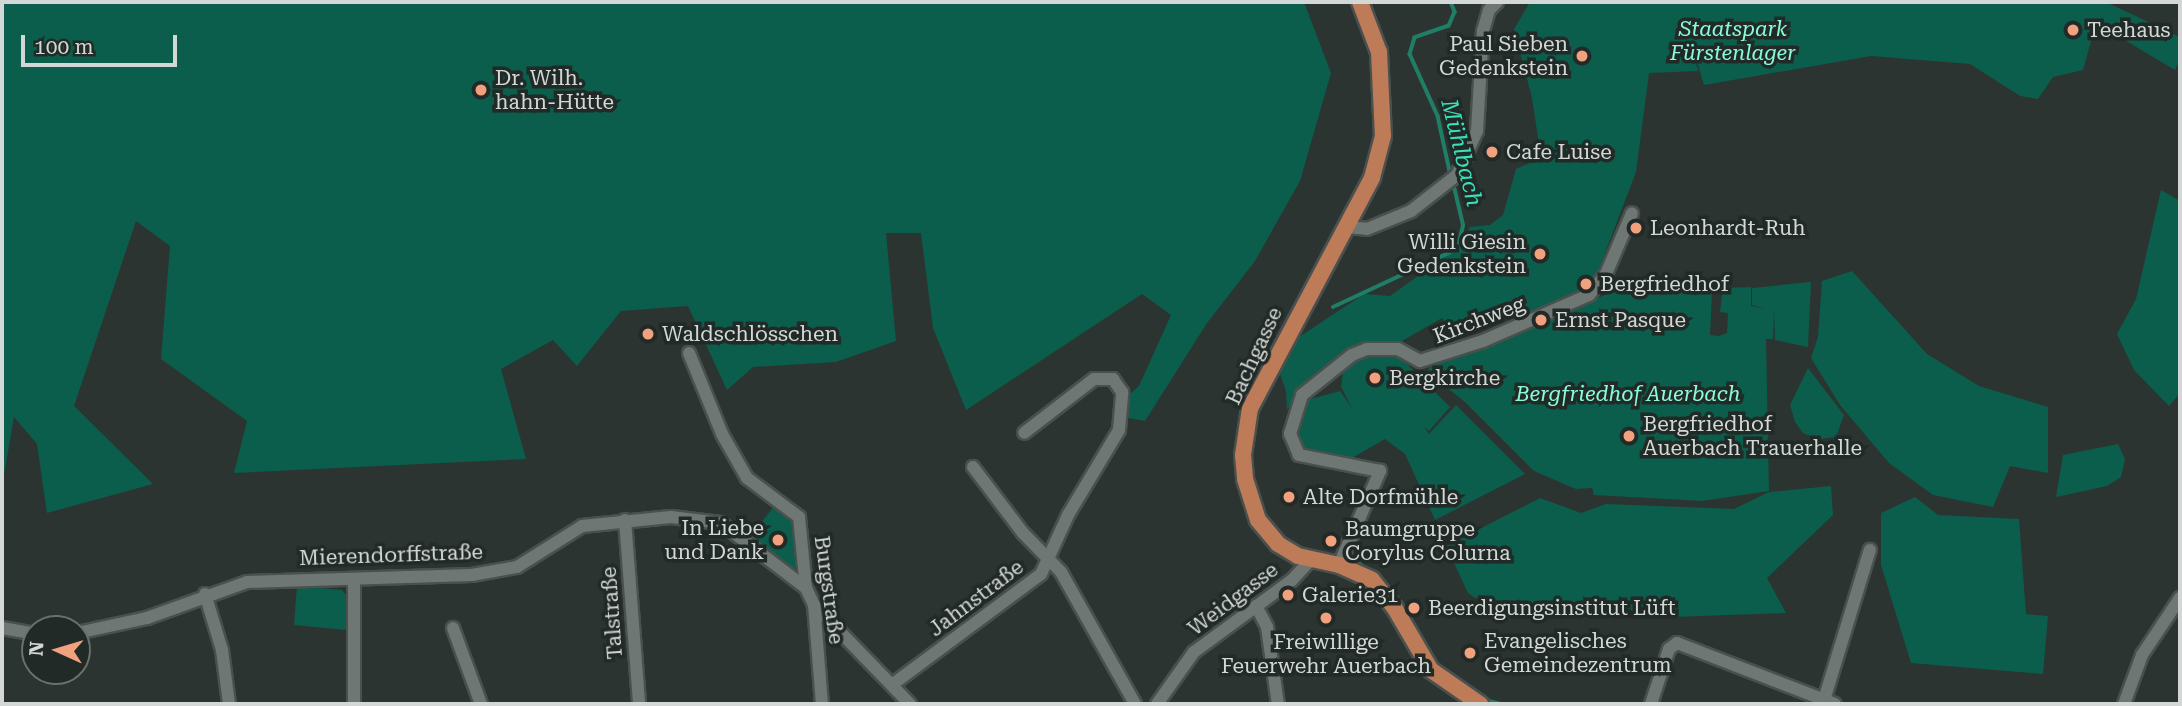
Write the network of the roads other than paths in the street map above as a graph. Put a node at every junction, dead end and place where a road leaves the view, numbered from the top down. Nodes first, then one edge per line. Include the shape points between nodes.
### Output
1 (1360, 2) edge
2 (1497, 2) edge
3 (1632, 213) dead end
4 (1346, 227) junction
5 (689, 353) dead end
6 (1024, 433) dead end
7 (973, 467) dead end
8 (625, 520) junction
9 (1870, 550) dead end
10 (1310, 561) junction
11 (1049, 563) junction
12 (1339, 565) junction
13 (354, 580) junction
14 (806, 588) junction
15 (205, 594) junction
16 (2180, 598) edge
17 (814, 605) junction
18 (1256, 606) junction
19 (2, 628) edge
20 (453, 628) dead end
21 (91, 630) edge
22 (21, 631) edge
23 (893, 684) junction
24 (1830, 702) edge
25 (229, 704) edge
26 (354, 704) edge
27 (481, 704) edge
28 (639, 704) edge
29 (822, 704) edge
30 (910, 704) edge
31 (1135, 704) edge
32 (1157, 704) edge
33 (1278, 704) edge
34 (1480, 704) edge
35 (1651, 704) edge
36 (2124, 704) edge

1 - 4 main road, Bachgasse via 1379,52 1383,136 1372,178
2 - 4 street via 1489,10 1483,31 1477,131 1452,180 1400,215 1367,229
3 - 12 street, Kirchweg via 1606,274 1589,295 1494,337 1420,361 1398,349 1367,349 1352,355 1302,396 1290,434 1299,455 1380,471
4 - 10 main road, Bachgasse via 1258,388 1245,427 1245,479 1258,520 1278,544
5 - 14 street, Burgstraße via 742,471 752,485 799,517
6 - 11 street via 1094,379 1112,379 1122,392 1119,430 1068,515
7 - 11 street, Jahnstraße
8 - 13 street, Mierendorffstraße via 582,526 517,567 472,575
8 - 14 street, Mierendorffstraße via 671,517 720,523
8 - 28 street, Talstraße
9 - 24 street
10 - 12 main road, Bachgasse
10 - 18 street, Weidgasse
11 - 23 street, Jahnstraße via 1033,582
11 - 31 street via 1061,572
12 - 34 main road, Bachgasse via 1381,587 1431,670
13 - 15 street, Mierendorffstraße via 282,578
13 - 26 street
14 - 17 street, Burgstraße
15 - 21 street, Mierendorffstraße via 147,618
15 - 25 street via 222,650
16 - 36 street via 2142,655
17 - 23 street
17 - 29 street, Burgstraße
18 - 32 street, Weidgasse via 1194,652
18 - 33 street via 1267,627
19 - 22 street
20 - 27 street
23 - 30 street
24 - 35 street via 1677,643 1669,649

